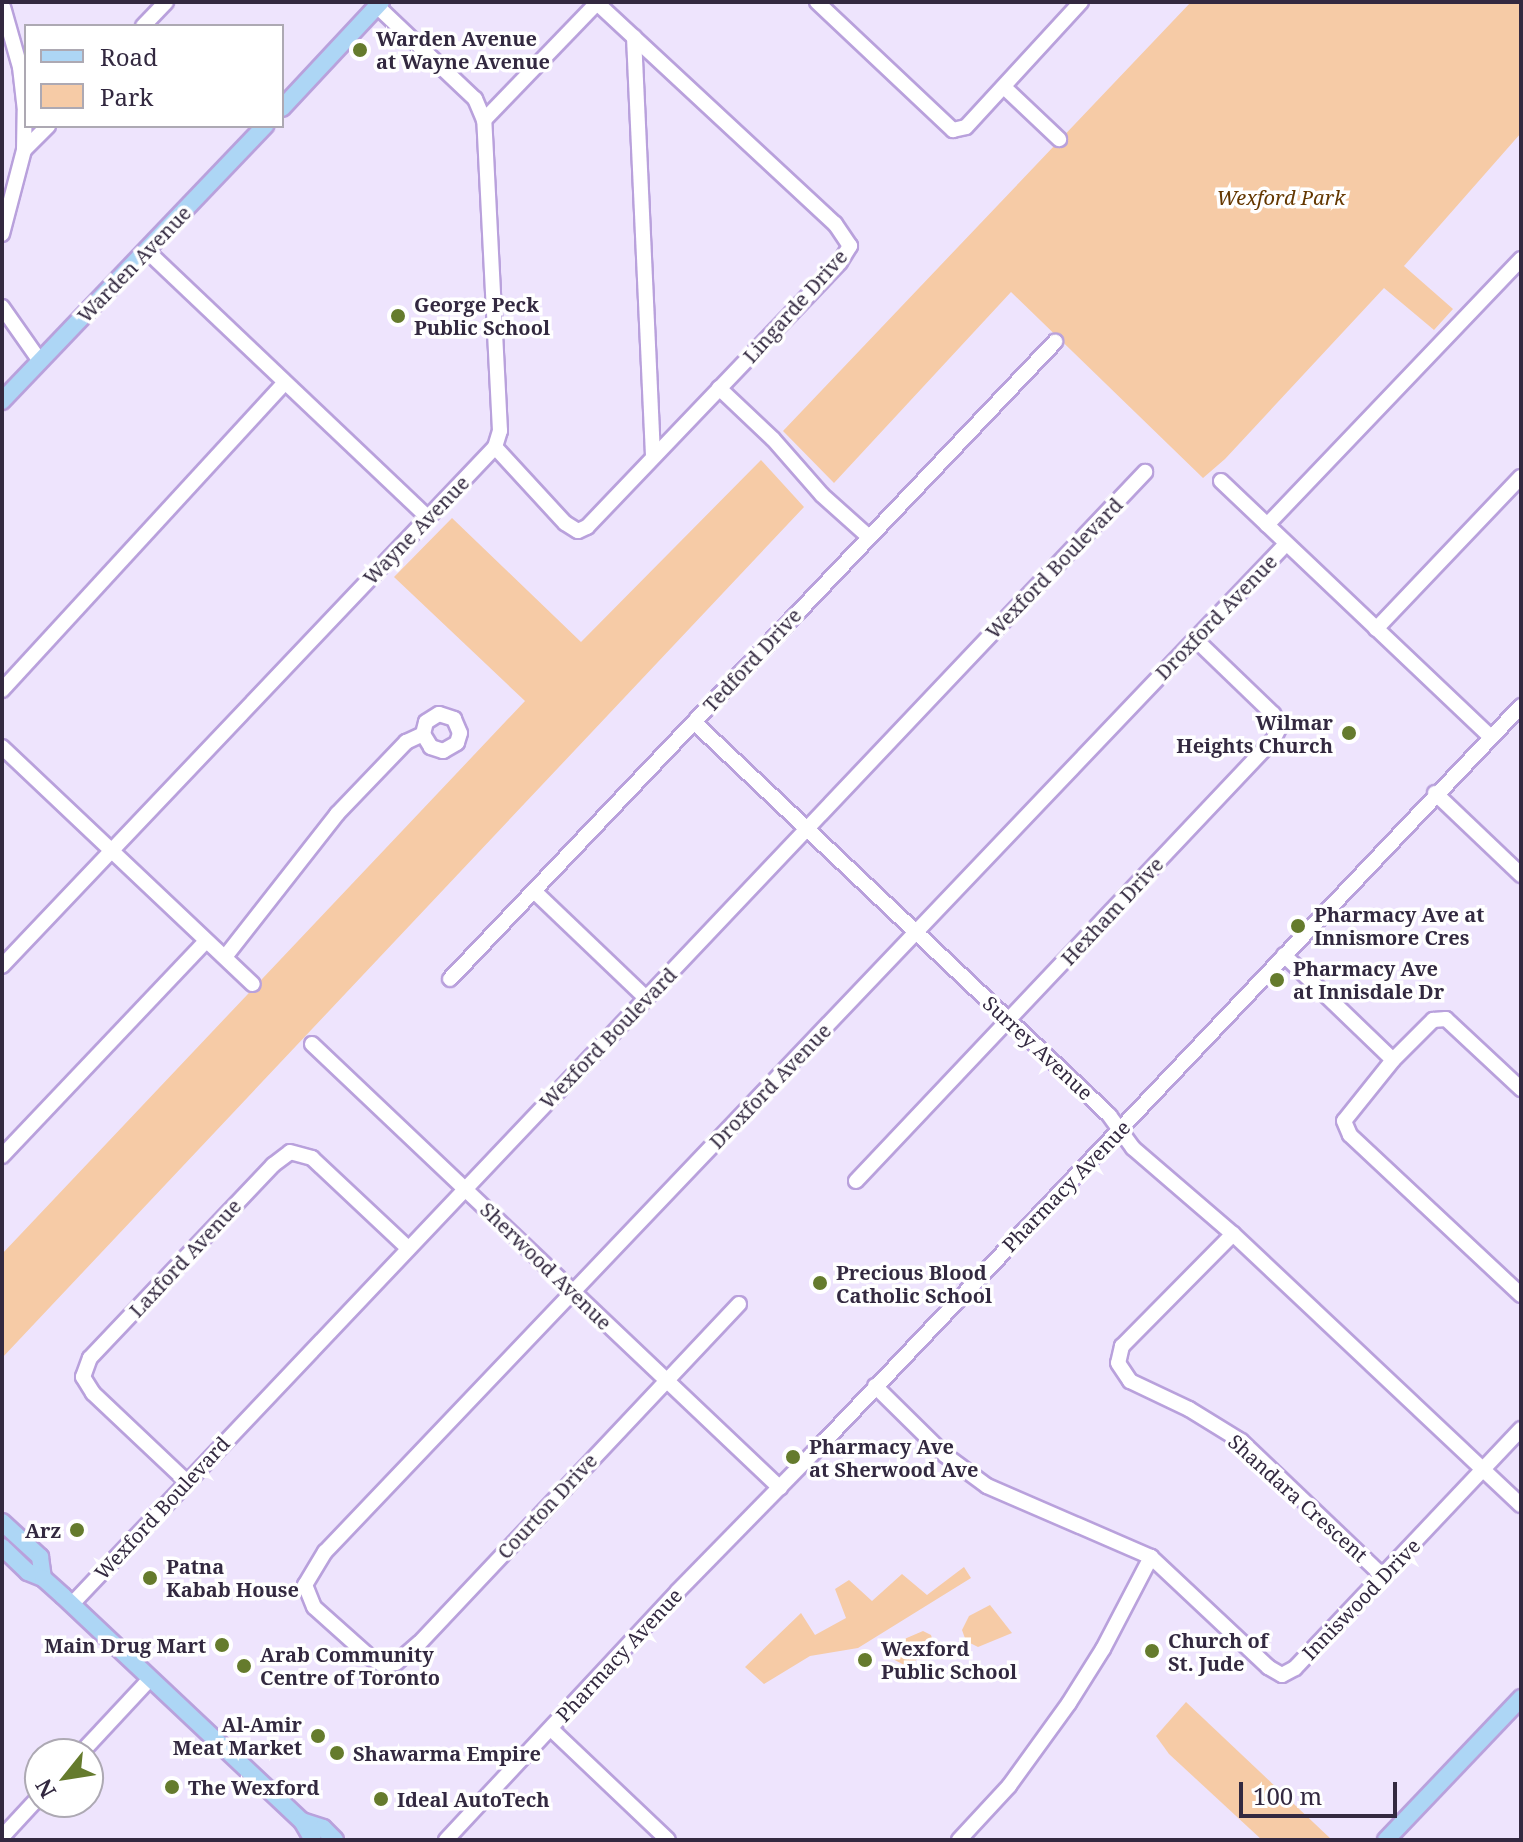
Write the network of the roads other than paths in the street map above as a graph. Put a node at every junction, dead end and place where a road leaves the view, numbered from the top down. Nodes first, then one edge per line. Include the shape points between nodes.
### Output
1 (166, 2) edge
2 (598, 2) edge
3 (817, 2) edge
4 (1081, 2) edge
5 (379, 4) edge
6 (3, 7) edge
7 (145, 24) edge
8 (634, 37) junction
9 (1004, 87) junction
10 (284, 106) edge
11 (484, 120) junction
12 (46, 128) edge
13 (263, 128) edge
14 (1059, 139) dead end
15 (24, 150) junction
16 (2, 234) edge
17 (147, 251) junction
18 (1521, 259) edge
19 (2, 307) edge
20 (1055, 342) dead end
21 (40, 361) junction
22 (284, 383) junction
23 (719, 388) junction
24 (2, 401) edge
25 (495, 447) junction
26 (653, 455) junction
27 (1145, 472) dead end
28 (1521, 477) edge
29 (1221, 481) dead end
30 (427, 517) junction
31 (1267, 525) junction
32 (869, 537) junction
33 (1286, 544) junction
34 (1376, 629) junction
35 (1195, 639) junction
36 (2, 690) edge
37 (1521, 706) edge
38 (694, 722) junction
39 (423, 734) dead end
40 (1491, 737) junction
41 (2, 747) edge
42 (1435, 793) junction
43 (807, 829) junction
44 (112, 851) junction
45 (1521, 875) edge
46 (534, 891) junction
47 (916, 933) junction
48 (206, 941) junction
49 (1284, 955) junction
50 (225, 957) junction
51 (3, 964) edge
52 (450, 979) dead end
53 (253, 984) dead end
54 (646, 998) junction
55 (1009, 1020) junction
56 (312, 1044) dead end
57 (1393, 1060) junction
58 (1521, 1089) edge
59 (1119, 1130) junction
60 (2, 1156) edge
61 (856, 1181) dead end
62 (464, 1188) junction
63 (1233, 1234) junction
64 (408, 1248) junction
65 (574, 1293) junction
66 (1521, 1295) edge
67 (739, 1304) dead end
68 (666, 1381) junction
69 (875, 1386) junction
70 (1521, 1429) edge
71 (1484, 1469) junction
72 (186, 1481) junction
73 (780, 1488) junction
74 (1521, 1505) edge
75 (3, 1526) edge
76 (2, 1547) edge
77 (1151, 1557) junction
78 (1383, 1576) junction
79 (43, 1578) junction
80 (72, 1604) junction
81 (347, 1636) joint
82 (150, 1679) junction
83 (1521, 1698) edge
84 (551, 1729) junction
85 (95, 1738) edge
86 (24, 1813) edge
87 (302, 1821) junction
88 (2, 1837) edge
89 (313, 1840) edge
90 (335, 1840) edge
91 (446, 1840) edge
92 (668, 1840) edge
93 (959, 1840) edge
94 (1386, 1840) edge

1 - 7 street
2 - 8 street, Lingarde Drive
2 - 11 street
3 - 9 street via 953,130 966,127
4 - 9 street
5 - 10 main road
5 - 11 street via 475,99
6 - 15 street via 20,67
8 - 23 street, Lingarde Drive via 835,224 850,246
8 - 26 street
9 - 14 street
11 - 25 street via 500,431
12 - 15 street
13 - 17 main road, Warden Avenue
15 - 16 street
17 - 21 main road, Warden Avenue
17 - 22 street
18 - 31 street
19 - 21 street
20 - 32 street, Tedford Drive
21 - 24 main road, Warden Avenue
22 - 30 street
22 - 36 street
23 - 26 street, Lingarde Drive
23 - 32 street
25 - 26 street, Lingarde Drive via 578,531 599,517
25 - 30 street, Wayne Avenue
27 - 43 street, Wexford Boulevard
28 - 34 street
29 - 31 street
30 - 44 street, Wayne Avenue
31 - 33 street
32 - 38 street, Tedford Drive
33 - 34 street
33 - 35 street, Droxford Avenue
34 - 40 street
35 - 47 street, Droxford Avenue
35 - 55 street, Hexham Drive via 1280,726 1273,740
37 - 40 street, Pharmacy Avenue
38 - 43 street, Surrey Avenue
38 - 46 street, Tedford Drive
39 - 50 street via 406,742 337,814
40 - 42 street, Pharmacy Avenue
41 - 44 street
42 - 45 street
42 - 49 street, Pharmacy Avenue
43 - 47 street, Surrey Avenue
43 - 54 street, Wexford Boulevard
44 - 48 street
44 - 51 street, Wayne Avenue
46 - 52 street, Tedford Drive
46 - 54 street
47 - 55 street, Surrey Avenue
47 - 65 street, Droxford Avenue
48 - 50 street
48 - 60 street
49 - 57 street
49 - 59 street, Pharmacy Avenue
50 - 53 street
54 - 62 street, Wexford Boulevard
55 - 59 street, Surrey Avenue
55 - 61 street, Hexham Drive
56 - 62 street, Sherwood Avenue
57 - 58 street via 1433,1020 1446,1019
57 - 66 street via 1344,1121 1350,1135
59 - 63 street, Surrey Avenue
59 - 69 street, Pharmacy Avenue
62 - 64 street, Wexford Boulevard
62 - 65 street, Sherwood Avenue
63 - 71 street, Surrey Avenue
63 - 78 street, Shandara Crescent via 1122,1346 1118,1363 1130,1381 1241,1441
64 - 72 street, Wexford Boulevard
64 - 72 street, Laxford Avenue via 312,1158 290,1152 273,1165 90,1358 83,1377 93,1393
65 - 68 street, Sherwood Avenue
65 - 81 street, Droxford Avenue via 325,1552 305,1585 314,1607
67 - 68 street, Courton Drive
68 - 73 street, Sherwood Avenue
68 - 81 street, Courton Drive via 396,1663 383,1665
69 - 73 street, Pharmacy Avenue
69 - 77 street, Inniswood Drive via 945,1455 987,1486
70 - 71 street, Inniswood Drive
71 - 74 street, Surrey Avenue
71 - 78 street, Inniswood Drive
72 - 80 street, Wexford Boulevard
73 - 84 street, Pharmacy Avenue
75 - 79 main road via 40,1557
76 - 79 main road via 28,1572
77 - 78 street, Inniswood Drive via 1282,1675 1295,1668
77 - 93 street via 1069,1703 1009,1786
79 - 80 main road
80 - 82 main road
82 - 85 street
82 - 87 main road
83 - 94 main road
84 - 91 street, Pharmacy Avenue
84 - 92 street
86 - 88 street
87 - 89 main road
87 - 90 main road via 323,1828

